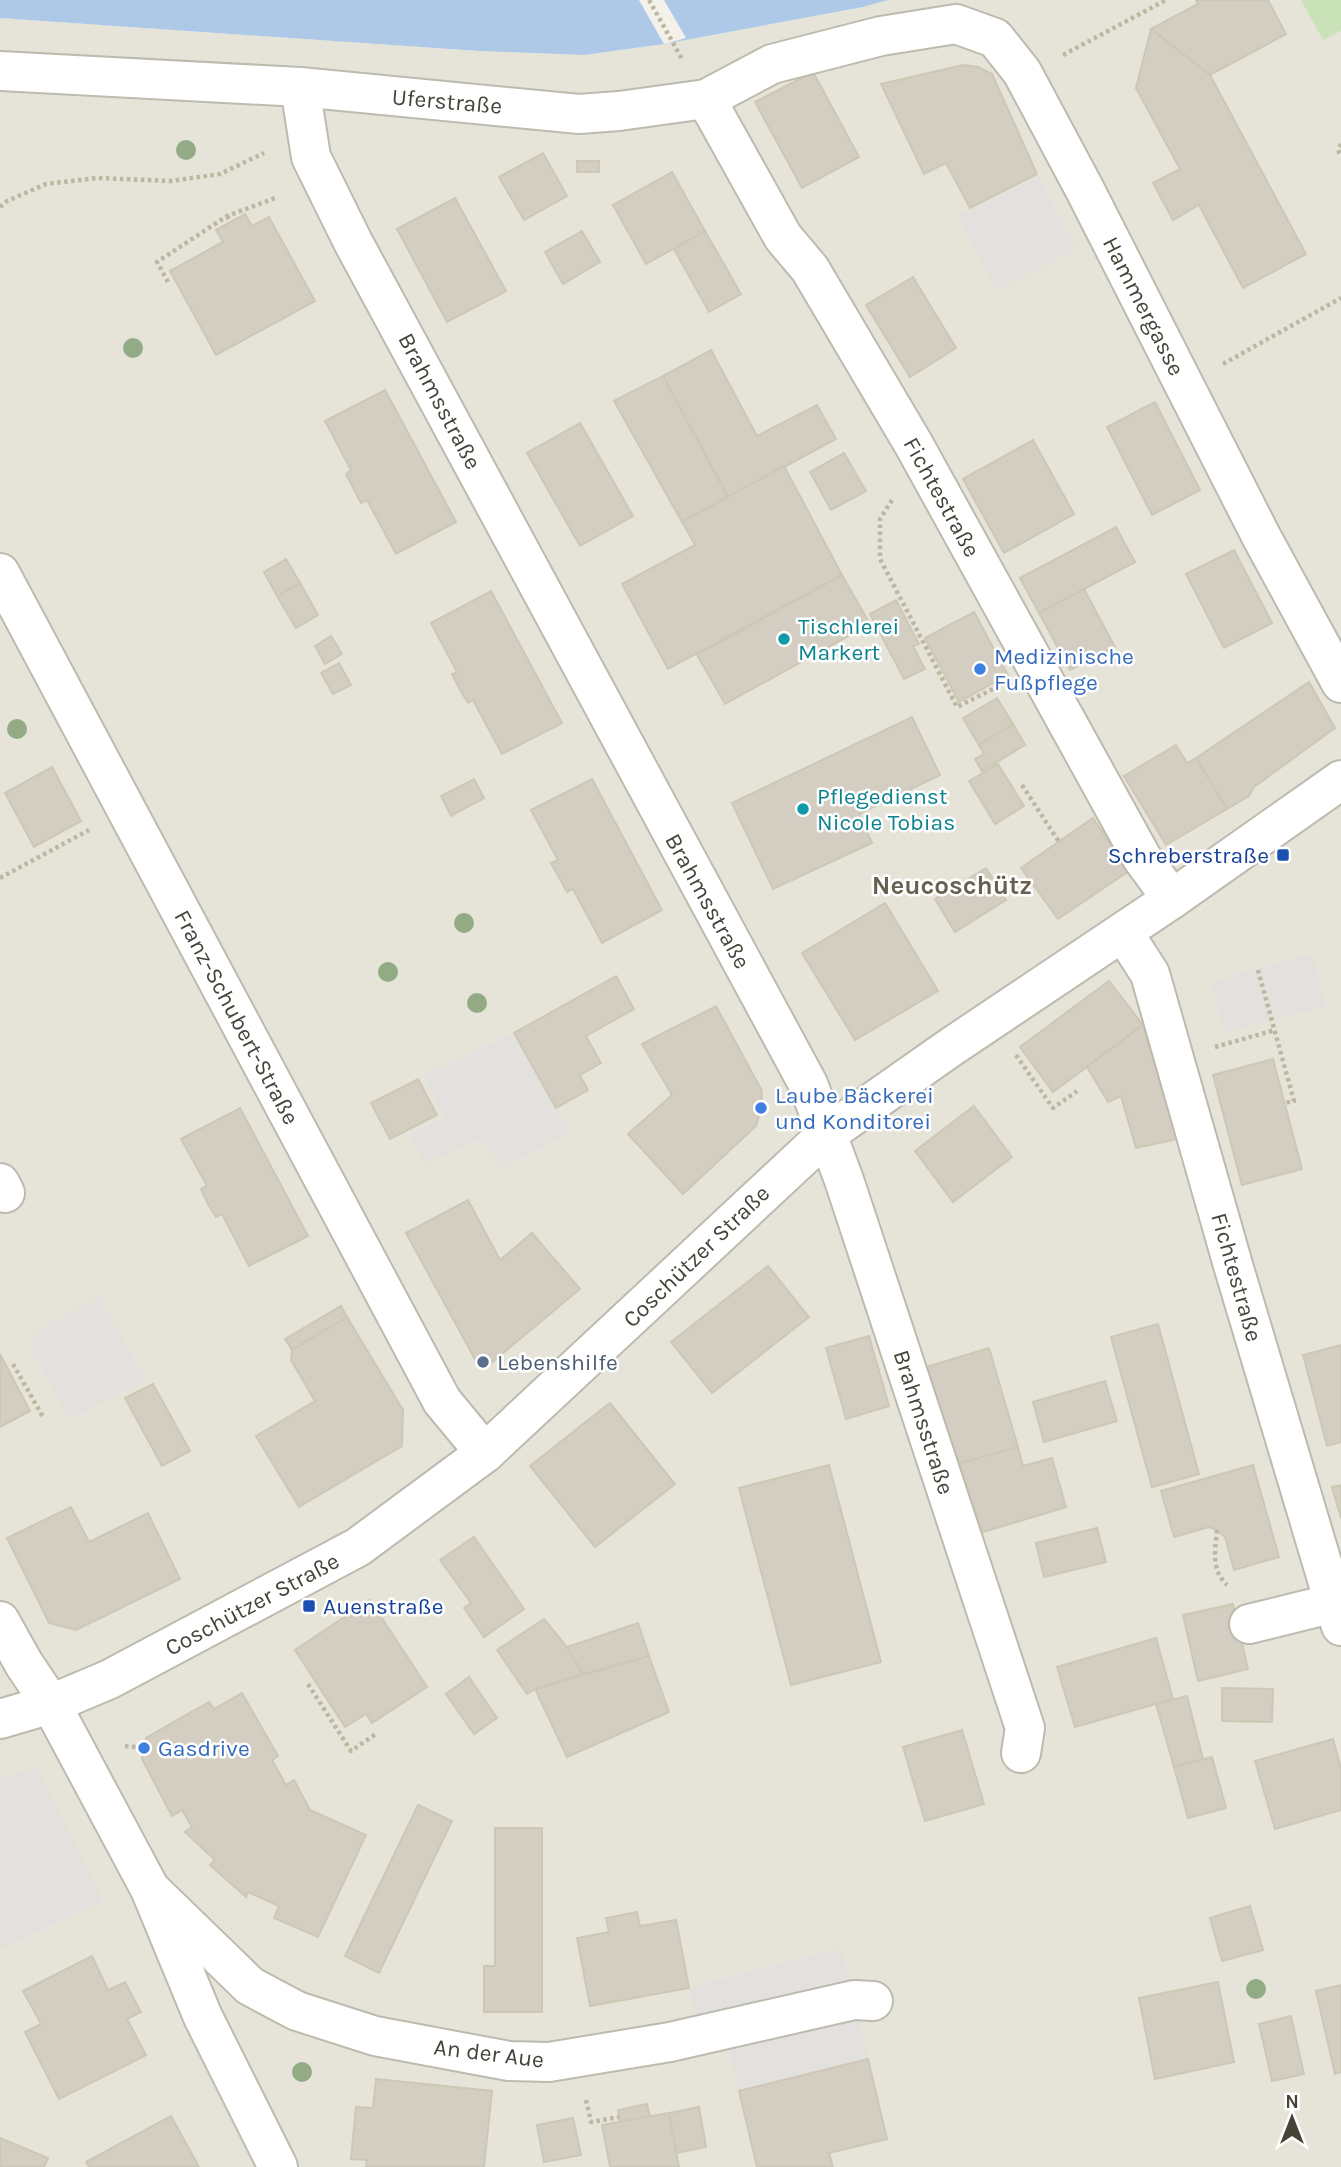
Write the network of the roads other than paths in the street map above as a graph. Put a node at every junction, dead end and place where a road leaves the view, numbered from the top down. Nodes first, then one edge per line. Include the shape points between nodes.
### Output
1 (881, 36) joint
2 (0, 71) edge
3 (300, 87) junction
4 (706, 99) junction
5 (0, 573) edge
6 (1341, 683) edge
7 (1341, 780) edge
8 (1172, 899) junction
9 (1123, 932) junction
10 (827, 1134) junction
11 (485, 1453) junction
12 (1338, 1614) edge
13 (0, 1621) edge
14 (1249, 1624) road end
15 (51, 1704) junction
16 (0, 1719) edge
17 (1021, 1753) dead end
18 (150, 1889) junction
19 (873, 2001) dead end
20 (278, 2167) edge

1 - 4 street, Uferstraße via 772,64
1 - 6 street, Hammergasse via 956,24 995,38 1022,72
2 - 3 street, Uferstraße
3 - 4 street, Uferstraße via 579,114
3 - 10 street, Brahmsstraße via 312,157 353,242 808,1084
4 - 8 street, Fichtestraße via 783,237 810,269 914,445 1142,858
5 - 11 street, Franz-Schubert-Straße via 442,1401
7 - 8 street, Coschützer Straße
8 - 9 street, Coschützer Straße
9 - 10 street, Coschützer Straße
9 - 12 street, Fichtestraße via 1150,974
10 - 11 street, Coschützer Straße
10 - 17 street, Brahmsstraße via 1025,1728
11 - 15 street, Coschützer Straße via 358,1547 168,1650
12 - 14 street
13 - 15 street
15 - 16 street, Coschützer Straße
15 - 18 street
18 - 19 street, An der Aue via 250,1986 297,2011 375,2036 509,2061 549,2062 701,2036 854,2000
18 - 20 street via 203,2017

